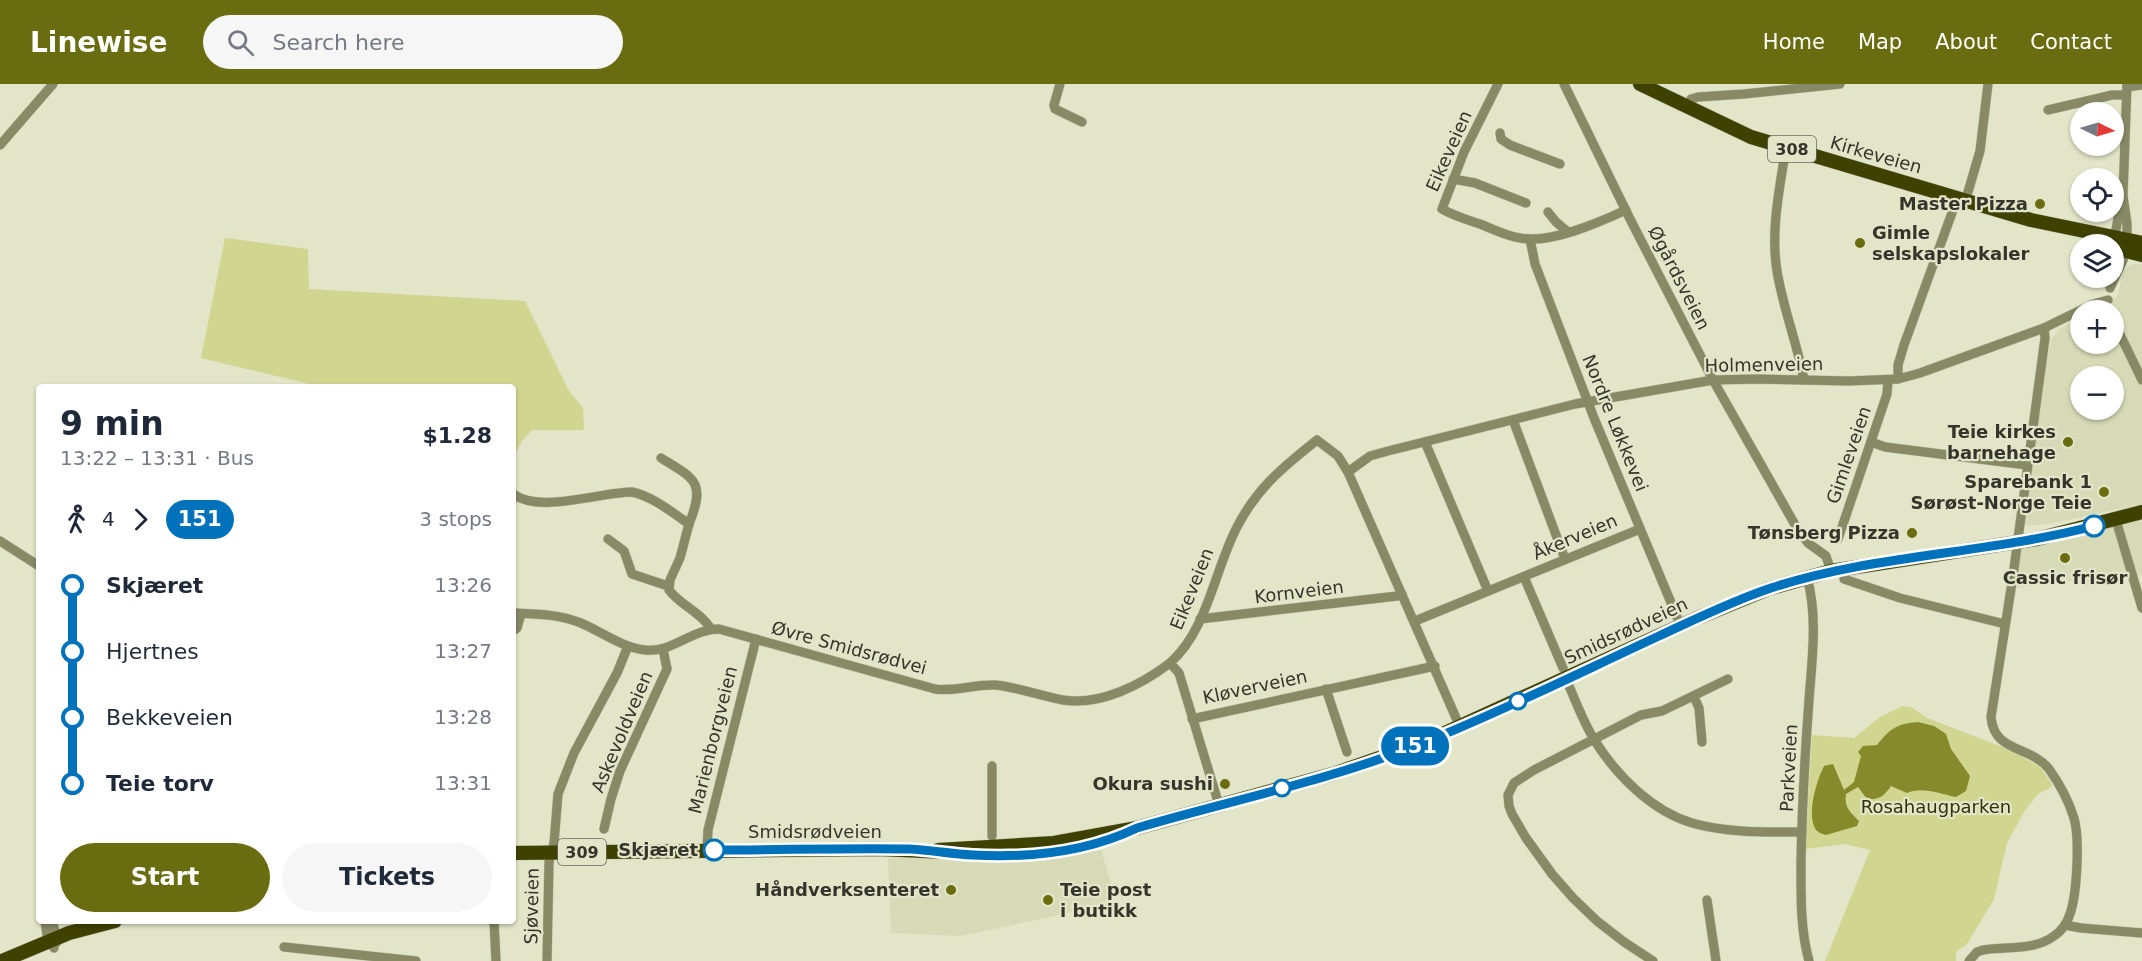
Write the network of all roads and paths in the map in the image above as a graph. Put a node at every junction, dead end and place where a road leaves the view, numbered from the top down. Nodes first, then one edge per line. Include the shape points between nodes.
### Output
1 (53, 84) edge
2 (1060, 84) edge
3 (1498, 84) edge
4 (1564, 84) edge
5 (1640, 84) edge
6 (1840, 84) edge
7 (1988, 84) edge
8 (2142, 85) edge
9 (2126, 89) edge
10 (1691, 99) dead end
11 (2048, 110) dead end
12 (1082, 122) dead end
13 (1500, 133) dead end
14 (0, 145) edge
15 (1784, 160) dead end
16 (1560, 164) dead end
17 (1453, 178) junction
18 (1968, 192) dead end
19 (1526, 203) dead end
20 (1626, 210) junction
21 (1953, 210) dead end
22 (1548, 212) dead end
23 (1568, 232) junction
24 (2082, 234) edge
25 (2122, 234) edge
26 (1530, 239) junction
27 (2142, 243) edge
28 (2124, 244) edge
29 (2124, 247) edge
30 (2142, 255) edge
31 (2110, 288) edge
32 (2108, 300) edge
33 (2070, 315) edge
34 (2044, 328) junction
35 (2124, 343) edge
36 (1893, 379) junction
37 (1713, 380) junction
38 (1804, 380) junction
39 (2142, 380) edge
40 (1589, 402) junction
41 (1514, 420) junction
42 (1425, 442) junction
43 (1871, 442) junction
44 (660, 458) dead end
45 (2027, 465) junction
46 (1348, 472) junction
47 (516, 496) edge
48 (2142, 512) edge
49 (2116, 520) junction
50 (689, 524) junction
51 (1640, 529) junction
52 (608, 539) dead end
53 (1838, 539) dead end
54 (0, 541) edge
55 (2017, 543) junction
56 (1565, 559) junction
57 (36, 564) edge
58 (1831, 571) junction
59 (1524, 577) junction
60 (1807, 577) junction
61 (1844, 579) dead end
62 (668, 586) junction
63 (1488, 591) junction
64 (1402, 594) junction
65 (2142, 608) edge
66 (517, 614) edge
67 (1677, 617) dead end
68 (1200, 619) junction
69 (1415, 621) junction
70 (2006, 624) junction
71 (516, 629) edge
72 (711, 629) junction
73 (756, 639) junction
74 (628, 646) junction
75 (663, 649) junction
76 (1170, 663) junction
77 (1435, 666) junction
78 (1564, 674) junction
79 (1728, 680) dead end
80 (1326, 689) junction
81 (1694, 697) junction
82 (1192, 719) junction
83 (1460, 727) junction
84 (1594, 739) junction
85 (1702, 742) dead end
86 (1347, 752) dead end
87 (992, 766) dead end
88 (1219, 805) junction
89 (604, 829) dead end
90 (1802, 832) junction
91 (992, 836) dead end
92 (707, 850) junction
93 (551, 852) junction
94 (516, 853) edge
95 (1707, 900) dead end
96 (46, 924) edge
97 (52, 924) edge
98 (107, 924) edge
99 (494, 924) edge
100 (2065, 925) junction
101 (2142, 933) edge
102 (54, 942) junction
103 (284, 947) dead end
104 (391, 960) edge
105 (2, 961) edge
106 (22, 961) edge
107 (416, 961) edge
108 (496, 961) edge
109 (547, 961) edge
110 (1653, 961) edge
111 (1716, 961) edge
112 (1809, 961) edge
113 (1969, 961) edge

1 - 14 street
2 - 12 street via 1055,109
3 - 17 street, Eikeveien
4 - 20 street, Øgårdsveien
5 - 24 main road, Kirkeveien / 308 via 1751,136
6 - 10 street
7 - 18 street via 1980,152
8 - 9 street
9 - 11 street
9 - 25 street via 2123,196 2127,224
13 - 16 street via 1501,139 1510,145
15 - 38 street via 1777,209 1776,262
17 - 19 street
17 - 26 street, Eikeveien via 1442,209 1500,232
20 - 23 street, Eikeveien
20 - 37 street, Øgårdsveien
21 - 36 street, Gimleveien
22 - 23 street
23 - 26 street, Eikeveien
26 - 40 street, Nordre Løkkevei via 1535,264
27 - 28 main road, Kirkeveien / 308
29 - 30 main road, Kirkeveien / 308
31 - 32 street
33 - 34 street, Holmenveien
34 - 36 street, Holmenveien
34 - 45 street
35 - 39 street
36 - 38 street, Holmenveien
36 - 43 street, Gimleveien
37 - 38 street, Holmenveien
37 - 40 street, Holmenveien
37 - 58 street, Øgårdsveien via 1798,530 1826,556
40 - 41 street, Holmenveien
40 - 51 street, Nordre Løkkevei
41 - 42 street, Holmenveien
41 - 56 street
42 - 46 street, Holmenveien via 1370,456
42 - 63 street
43 - 45 street
43 - 53 street, Gimleveien
44 - 50 street via 685,473 697,486 697,505
45 - 55 street
46 - 64 street
46 - 68 street, Eikeveien via 1338,456 1317,440 1267,482 1227,548
47 - 50 street via 543,502 632,492
48 - 49 main road, Smidsrødveien / 309
49 - 55 main road, Smidsrødveien / 309
49 - 65 street
50 - 62 street
51 - 56 street, Åkerveien
51 - 67 street, Nordre Løkkevei
52 - 62 street via 624,551 632,574
54 - 57 street
55 - 58 main road, Smidsrødveien / 309
55 - 70 street
56 - 59 street, Åkerveien
58 - 60 main road, Smidsrødveien / 309
59 - 63 street, Åkerveien
59 - 78 street, Åkerveien
60 - 78 main road, Smidsrødveien / 309 via 1726,605
60 - 90 street, Parkveien via 1814,623
61 - 70 street via 1900,598
62 - 72 street via 674,597
63 - 69 street, Åkerveien
64 - 68 street, Kornveien
64 - 69 street
66 - 71 street
66 - 74 street via 564,617
68 - 76 street, Eikeveien via 1187,645
69 - 77 street
70 - 100 street via 1992,726 2004,743 2047,767 2074,818 2076,877
72 - 73 street, Øvre Smidsrødvei
72 - 75 street
73 - 76 street, Øvre Smidsrødvei via 935,689 992,685 1079,701 1119,692
73 - 92 street, Marienborgveien via 708,830
74 - 75 street
74 - 93 street, Sjøveien via 566,771 558,794
75 - 89 street, Askevoldveien via 667,669 620,771
76 - 82 street via 1179,673
77 - 80 street, Kløverveien
77 - 83 street
78 - 83 main road, Smidsrødveien / 309
78 - 84 street, Åkerveien
79 - 81 street
80 - 82 street, Kløverveien
80 - 86 street, Kløverveien
81 - 84 street via 1641,715
81 - 85 street
82 - 88 street
83 - 88 main road, Smidsrødveien / 309 via 1380,759
84 - 90 street, Åkerveien via 1630,784 1674,816 1727,829
84 - 110 street via 1522,776 1511,788 1509,806 1538,856 1573,898 1624,942
87 - 91 street
88 - 92 main road, Smidsrødveien / 309 via 1085,846 1039,853 999,856 938,850
90 - 112 street, Parkveien via 1801,926
92 - 93 main road, Smidsrødveien / 309
93 - 94 main road, Smidsrødveien / 309
93 - 109 street, Sjøveien
95 - 111 street
96 - 102 street
97 - 102 street
98 - 102 main road via 89,934
99 - 108 street
100 - 101 street
100 - 113 street via 2048,940 2029,946 1977,951
102 - 105 main road
102 - 106 main road
103 - 104 street
104 - 107 street

